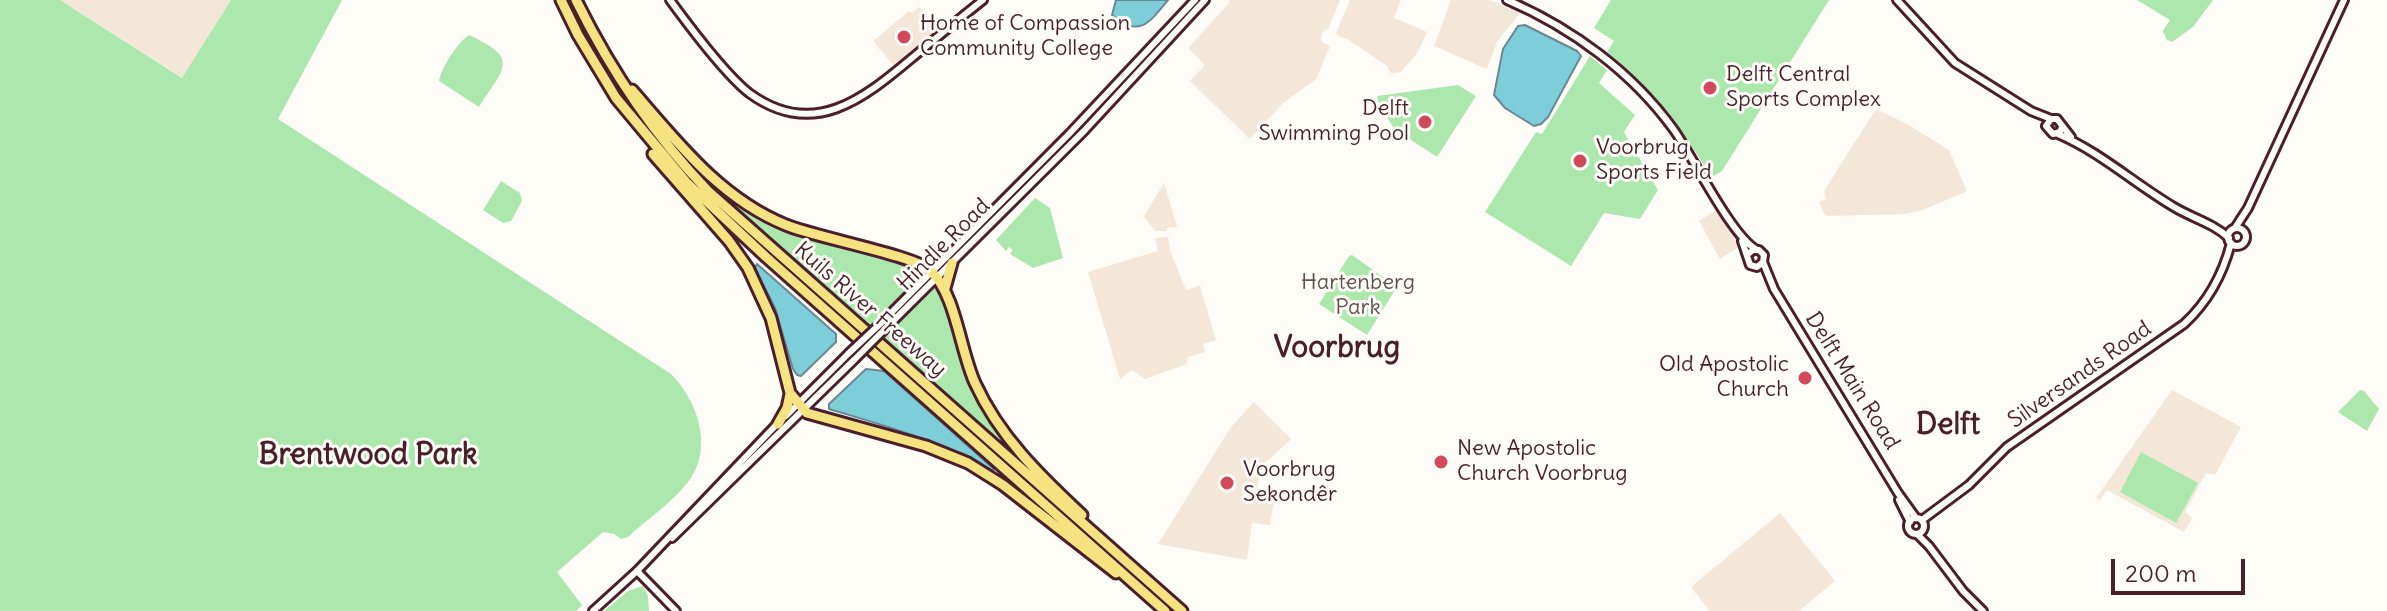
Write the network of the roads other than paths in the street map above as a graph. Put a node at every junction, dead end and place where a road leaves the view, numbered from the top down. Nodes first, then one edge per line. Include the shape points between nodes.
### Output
1 (561, 0) edge
2 (576, 0) edge
3 (670, 0) edge
4 (983, 0) edge
5 (1195, 0) edge
6 (1205, 0) edge
7 (1507, 0) edge
8 (1897, 0) edge
9 (2344, 0) edge
10 (620, 80) junction
11 (624, 109) junction
12 (2031, 111) junction
13 (2051, 119) junction
14 (2046, 126) junction
15 (2060, 130) junction
16 (2248, 208) junction
17 (1735, 227) junction
18 (2244, 231) junction
19 (2233, 237) junction
20 (1757, 250) junction
21 (1748, 254) junction
22 (1763, 262) junction
23 (952, 263) junction
24 (1755, 267) junction
25 (935, 274) junction
26 (945, 288) junction
27 (1774, 289) junction
28 (883, 326) junction
29 (790, 393) junction
30 (801, 407) junction
31 (778, 424) junction
32 (1919, 525) junction
33 (667, 541) junction
34 (1136, 569) junction
35 (637, 571) junction
36 (1136, 585) junction
37 (593, 611) edge
38 (676, 611) edge
39 (1165, 611) edge
40 (1182, 611) edge
41 (1983, 611) edge

1 - 11 highway, Kuils River Freeway
2 - 10 highway, Kuils River Freeway
3 - 4 street via 748,92 780,108 808,113 864,97
5 - 25 street, Hindle Road
6 - 23 street, Hindle Road
7 - 17 street via 1583,41 1649,100 1675,131
8 - 12 street via 1950,59
9 - 16 street, Silversands Road
10 - 25 highway via 698,164 757,211 801,231 923,265
10 - 34 highway, Kuils River Freeway via 667,146 720,202
11 - 29 highway via 631,126 753,277 771,318
11 - 36 highway, Kuils River Freeway via 708,205
12 - 13 street
12 - 14 street
13 - 14 street
13 - 15 street via 2059,120
14 - 15 street via 2049,132
15 - 19 street via 2172,206
16 - 18 street, Silversands Road
16 - 19 street, Silversands Road
17 - 20 street
17 - 21 street
18 - 19 street
18 - 19 street, Silversands Road via 2246,239
19 - 32 street, Silversands Road via 2209,294 2184,324 2007,447
20 - 21 street
20 - 22 street via 1764,255
21 - 24 street
22 - 24 street
22 - 27 street, Delft Main Road
23 - 25 street, Hindle Road
23 - 26 highway
24 - 27 street, Delft Main Road
25 - 26 highway
25 - 28 street, Hindle Road
26 - 34 highway via 967,364 1000,428
27 - 32 street, Delft Main Road
28 - 30 street, Hindle Road, bridge
28 - 30 street, Hindle Road, bridge via 849,353
29 - 30 highway
29 - 31 highway
30 - 31 street, Hindle Road
30 - 33 street, Hindle Road
30 - 36 highway via 815,417 926,446 968,463
31 - 33 street, Hindle Road
32 - 41 street, Delft Main Road via 1963,591
33 - 35 street, Hindle Road
34 - 40 highway, Kuils River Freeway
35 - 37 street, Hindle Road
35 - 38 street
36 - 39 highway, Kuils River Freeway

